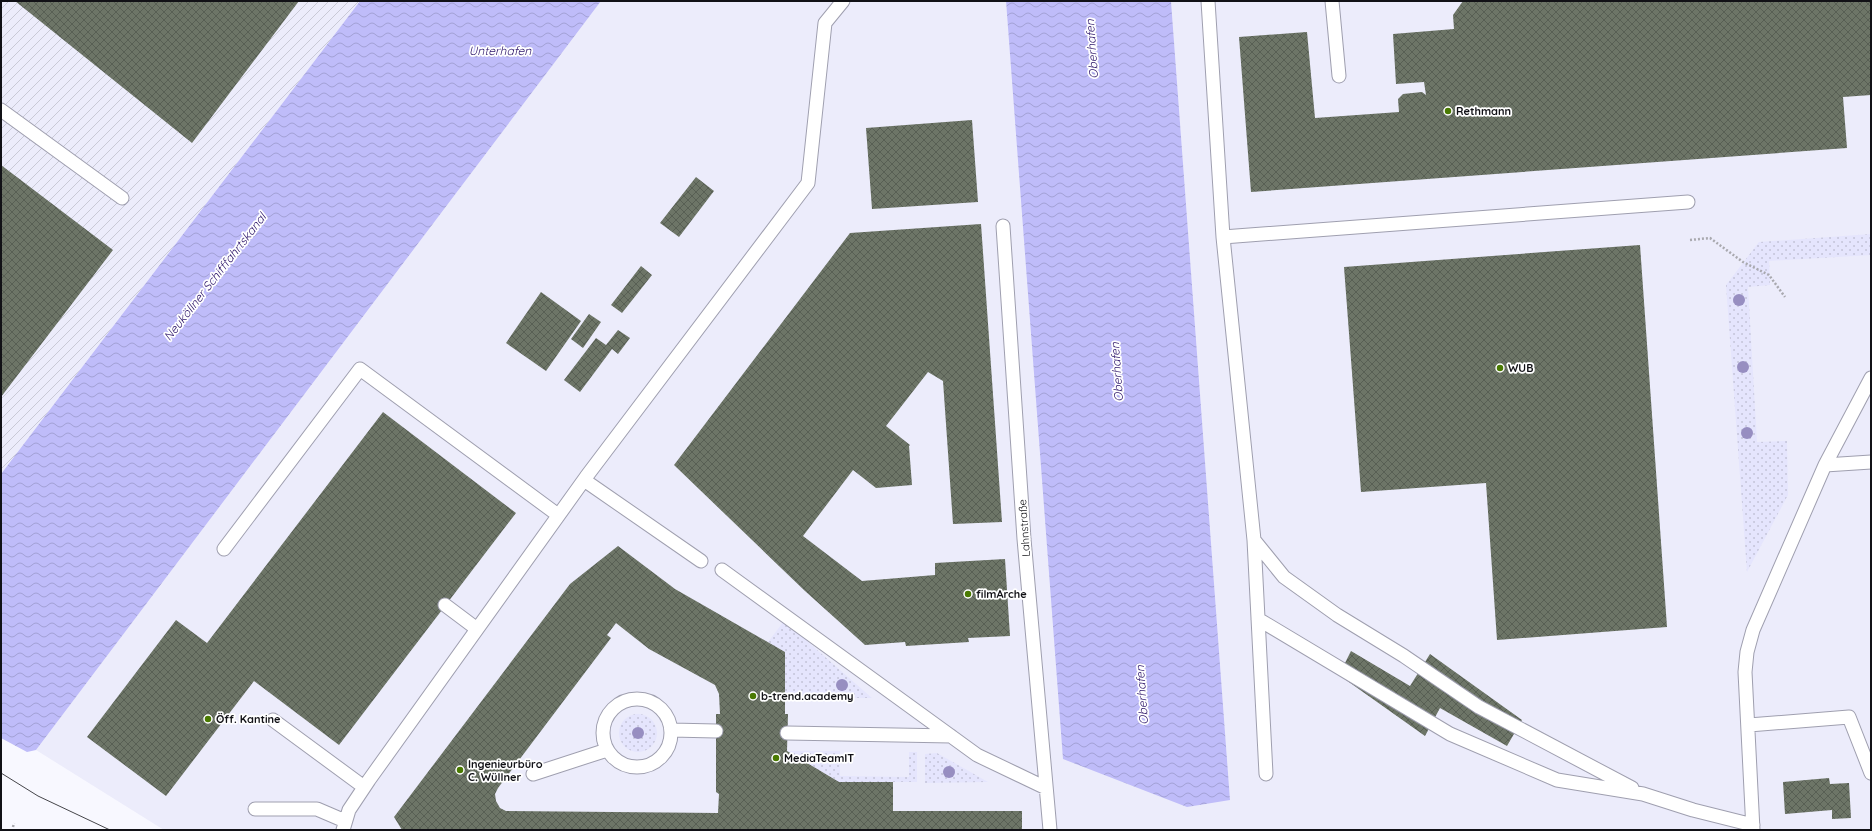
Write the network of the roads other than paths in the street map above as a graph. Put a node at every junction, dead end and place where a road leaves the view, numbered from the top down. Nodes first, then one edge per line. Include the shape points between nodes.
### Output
1 (843, 1) edge
2 (1208, 1) edge
3 (1332, 1) edge
4 (1339, 76) dead end
5 (1, 110) edge
6 (122, 198) dead end
7 (1688, 202) dead end
8 (1003, 226) dead end
9 (1223, 237) junction
10 (1871, 378) edge
11 (1871, 462) edge
12 (1826, 466) junction
13 (584, 480) junction
14 (558, 515) junction
15 (1254, 540) junction
16 (224, 549) dead end
17 (701, 561) dead end
18 (722, 570) dead end
19 (445, 605) dead end
20 (1258, 619) junction
21 (477, 629) junction
22 (272, 720) dead end
23 (1749, 725) junction
24 (671, 730) junction
25 (716, 731) dead end
26 (787, 733) dead end
27 (952, 736) junction
28 (607, 750) junction
29 (1871, 773) edge
30 (533, 774) dead end
31 (1266, 774) dead end
32 (364, 787) junction
33 (1046, 788) junction
34 (1643, 794) junction
35 (254, 809) dead end
36 (344, 826) edge
37 (1753, 827) edge
38 (1050, 830) edge

1 - 13 lane via 825,23 808,184
2 - 9 lane
3 - 4 lane
5 - 6 lane
7 - 9 lane
8 - 33 lane, Lahnstraße via 1024,539
9 - 15 lane
10 - 12 lane
11 - 12 lane
12 - 23 lane via 1753,630 1745,672
13 - 14 lane
13 - 17 lane
14 - 16 lane via 360,369
14 - 21 lane
15 - 20 lane
15 - 34 lane via 1284,577 1337,615 1404,656 1479,707
18 - 27 lane
19 - 21 lane
20 - 31 lane
20 - 34 lane via 1450,734 1557,780
21 - 32 lane
22 - 32 lane
23 - 29 lane via 1849,717
23 - 37 lane
24 - 25 lane
24 - 28 lane via 667,750 660,759 649,765 626,765 615,759
24 - 28 lane via 667,715 659,706 649,700 625,700 615,706 603,727 603,739
26 - 27 lane
27 - 33 lane via 978,755
28 - 30 lane
32 - 36 lane via 349,810
33 - 38 lane, Lahnstraße
34 - 37 lane
35 - 36 lane via 316,809

